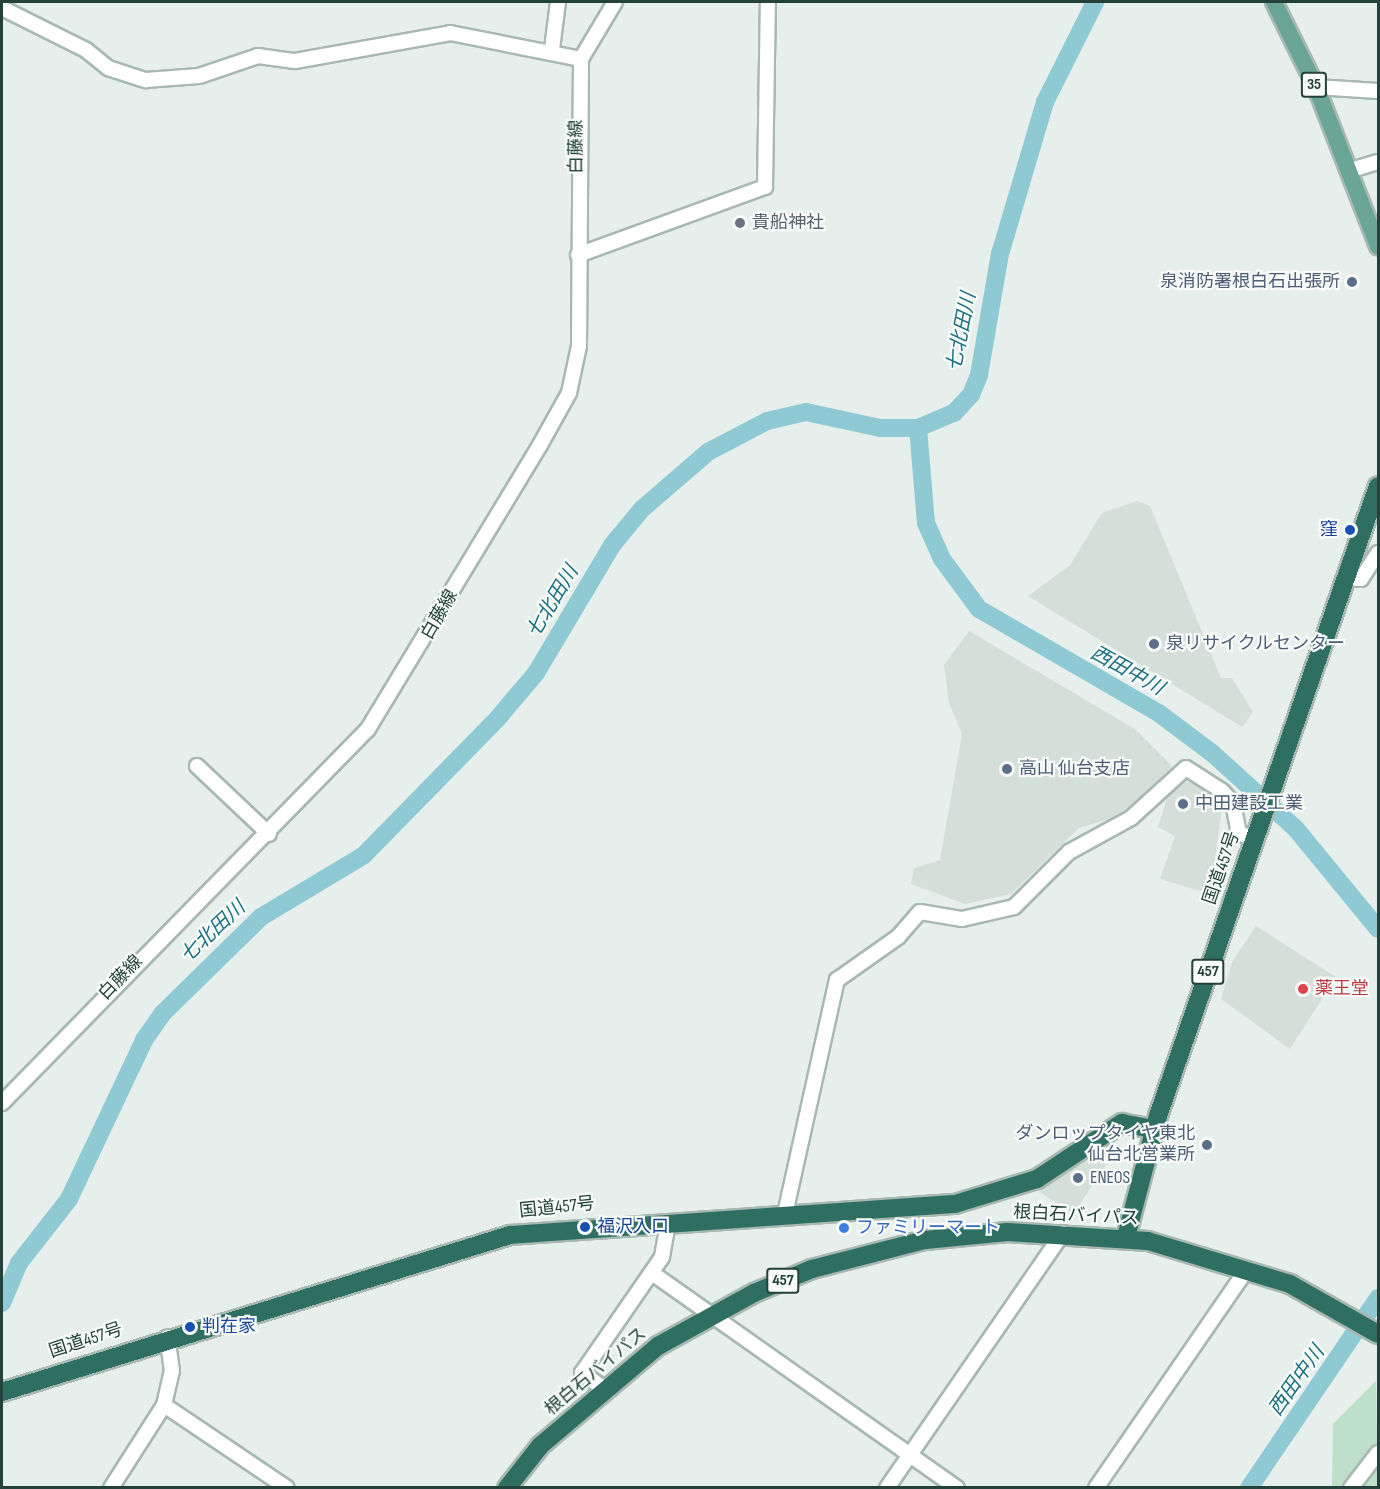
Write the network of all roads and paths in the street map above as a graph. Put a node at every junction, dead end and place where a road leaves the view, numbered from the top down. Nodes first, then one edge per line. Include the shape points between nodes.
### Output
1 (558, 2) edge
2 (615, 2) edge
3 (768, 2) edge
4 (1274, 2) edge
5 (2, 8) edge
6 (552, 49) junction
7 (581, 59) junction
8 (1316, 87) junction
9 (1378, 91) edge
10 (1378, 162) edge
11 (1348, 171) junction
12 (1378, 246) edge
13 (578, 255) junction
14 (1378, 486) edge
15 (1378, 553) edge
16 (1347, 578) junction
17 (196, 766) dead end
18 (269, 834) junction
19 (1254, 839) junction
20 (2, 1103) edge
21 (1154, 1129) junction
22 (785, 1214) junction
23 (668, 1224) junction
24 (1063, 1233) junction
25 (1126, 1238) junction
26 (1247, 1269) junction
27 (651, 1273) junction
28 (711, 1314) junction
29 (1378, 1334) edge
30 (167, 1337) junction
31 (603, 1388) junction
32 (2, 1392) edge
33 (164, 1404) junction
34 (1378, 1453) edge
35 (910, 1456) junction
36 (111, 1488) edge
37 (287, 1488) edge
38 (507, 1488) edge
39 (887, 1488) edge
40 (957, 1488) edge
41 (1096, 1488) edge
42 (1351, 1488) edge

1 - 6 street
2 - 7 street, 白藤線
3 - 13 street via 765,187
4 - 8 main road, 35
5 - 6 street via 86,50 108,68 146,80 199,76 258,56 295,61 450,33
6 - 7 street
7 - 13 street, 白藤線
8 - 9 street
8 - 11 main road, 35
10 - 11 street
11 - 12 main road, 35
13 - 18 street, 白藤線 via 579,346 569,393 389,702
14 - 16 highway, 国道457号 / 457
15 - 16 street via 1361,579
16 - 19 highway, 国道457号 / 457
17 - 18 street
18 - 20 street, 白藤線 via 203,893
19 - 21 highway, 国道457号 / 457
19 - 22 street via 1239,833 1233,803 1222,791 1186,768 1131,818 1069,852 1014,907 962,920 920,912 898,937 837,980
21 - 22 highway, 国道457号 via 1122,1123 1058,1168 978,1199
21 - 25 highway, 国道457号 / 457
22 - 23 highway, 国道457号
23 - 27 street via 662,1257
23 - 30 highway, 国道457号 via 615,1223 510,1234
24 - 25 highway, 根白石バイパス / 457
24 - 28 highway, 根白石バイパス / 457 via 964,1235 884,1248 812,1269
24 - 35 street
25 - 26 highway, 根白石バイパス / 457
26 - 29 highway, 根白石バイパス / 457 via 1341,1310
26 - 41 street
27 - 28 street
27 - 31 street via 582,1373
28 - 31 highway, 根白石バイパス / 457
28 - 35 street
30 - 32 highway, 国道457号
30 - 33 street via 172,1371
31 - 38 highway, 根白石バイパス / 457 via 540,1446
33 - 36 street
33 - 37 street
34 - 42 street
35 - 39 street
35 - 40 street

